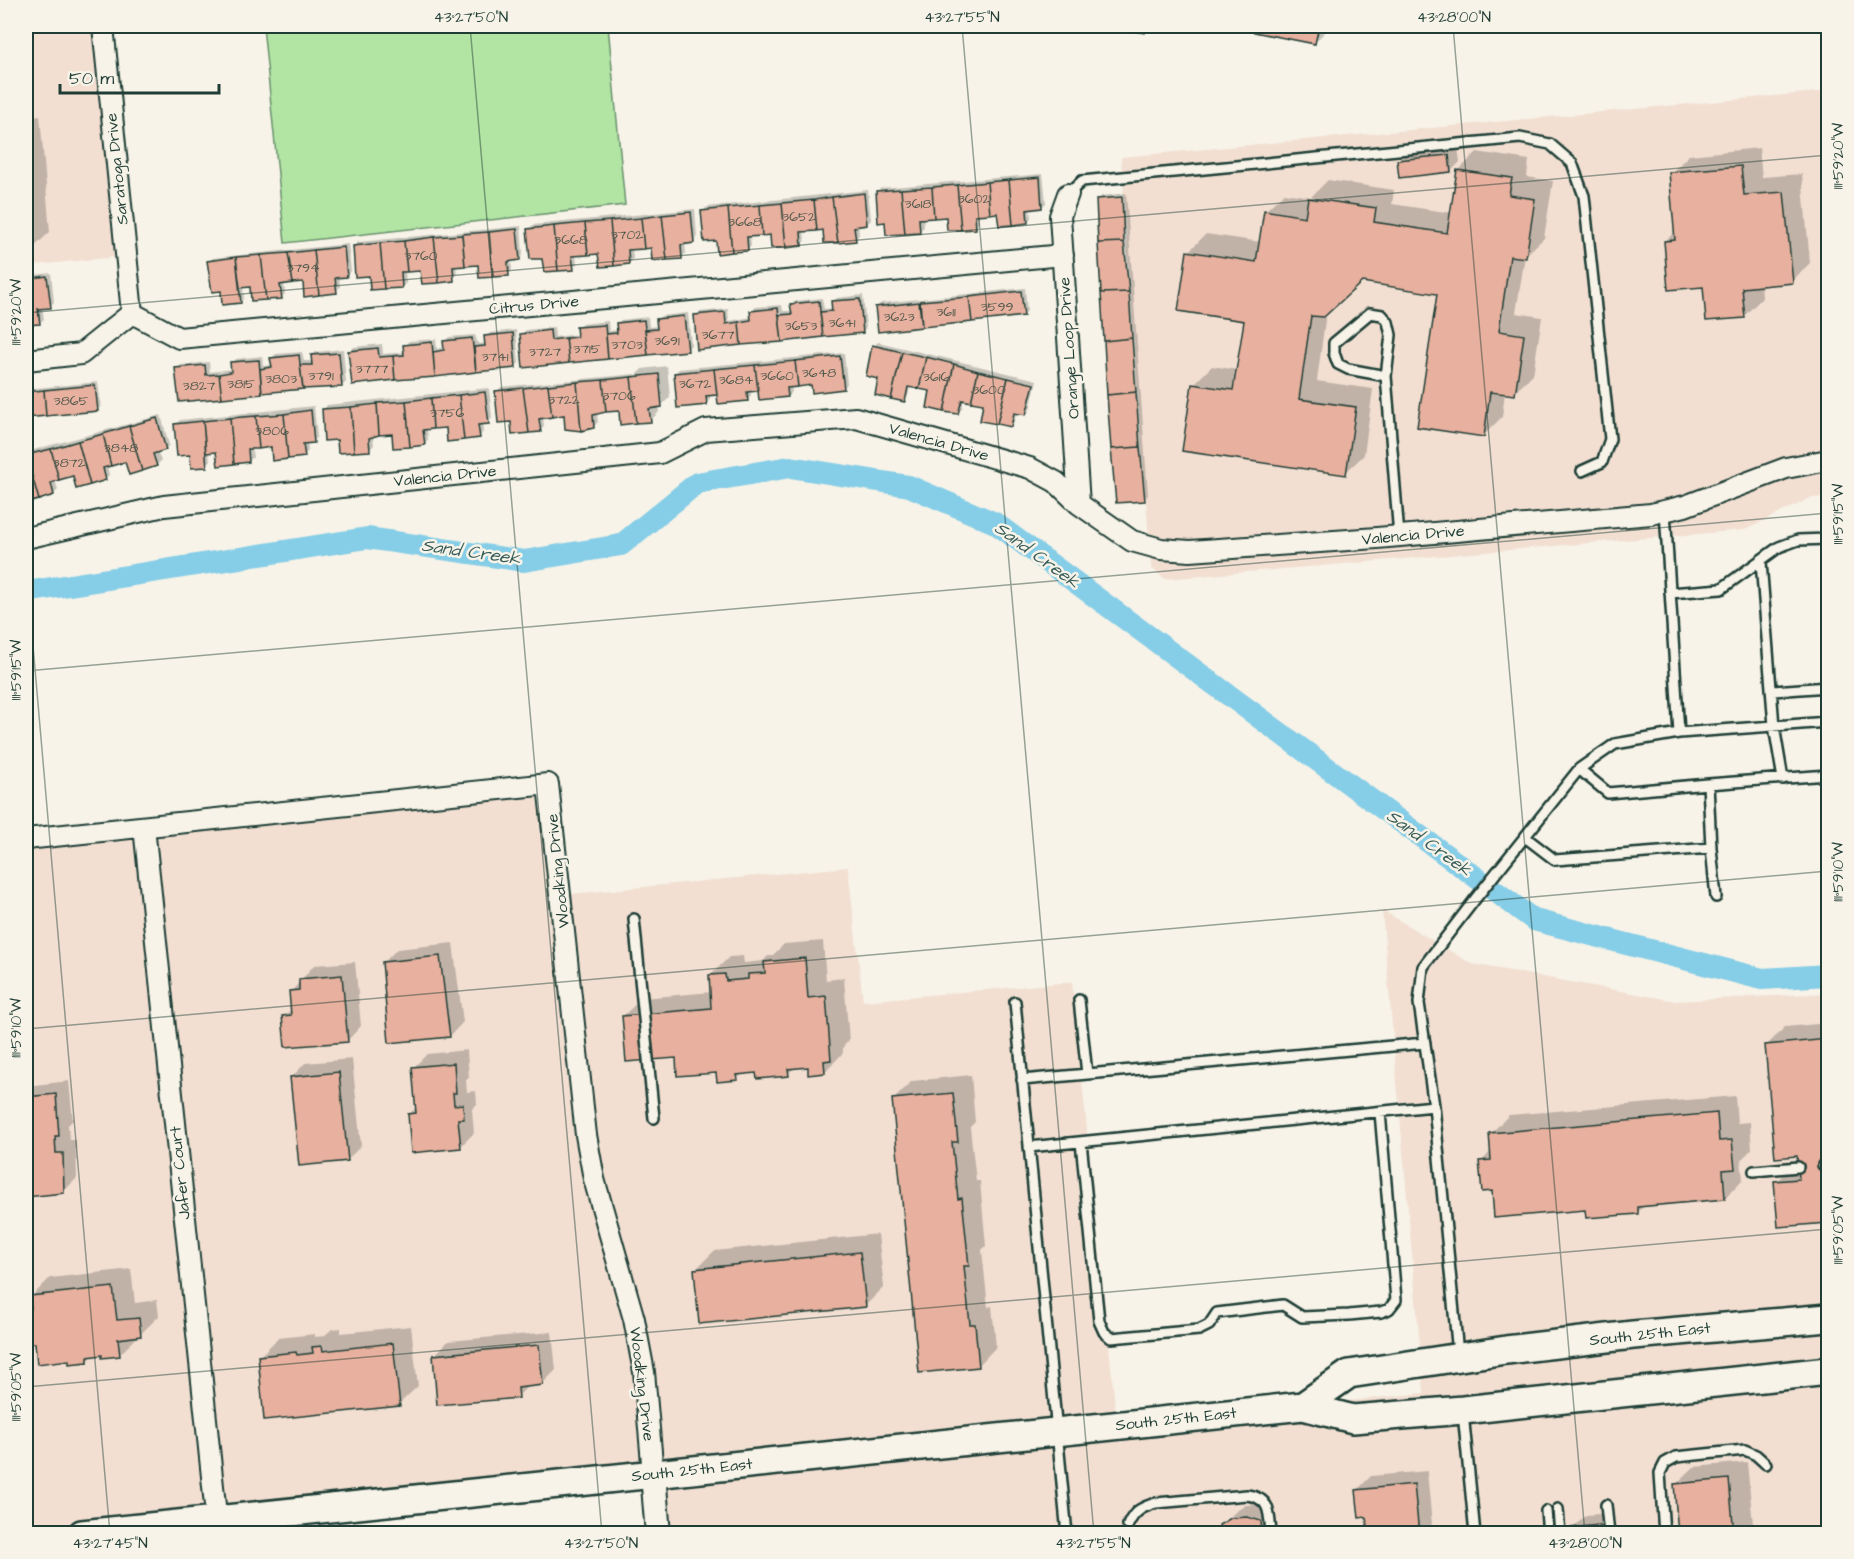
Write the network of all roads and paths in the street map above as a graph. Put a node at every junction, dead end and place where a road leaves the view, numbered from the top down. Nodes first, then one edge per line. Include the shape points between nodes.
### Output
1 (103, 26) edge
2 (1068, 194) joint
3 (1063, 255) junction
4 (132, 313) junction
5 (26, 360) edge
6 (1386, 376) junction
7 (1828, 460) edge
8 (1582, 471) dead end
9 (1079, 504) junction
10 (1665, 511) junction
11 (1399, 536) junction
12 (26, 538) edge
13 (1828, 539) edge
14 (1761, 562) junction
15 (1670, 594) junction
16 (1828, 687) edge
17 (1773, 691) junction
18 (1828, 722) edge
19 (1774, 726) junction
20 (1679, 732) junction
21 (1579, 769) junction
22 (1828, 775) edge
23 (1783, 779) junction
24 (1708, 784) junction
25 (144, 827) junction
26 (1525, 837) junction
27 (26, 839) edge
28 (1711, 848) junction
29 (1716, 897) dead end
30 (634, 919) dead end
31 (1078, 1000) dead end
32 (1015, 1002) dead end
33 (1425, 1043) junction
34 (1087, 1074) junction
35 (1022, 1080) junction
36 (1434, 1106) junction
37 (1380, 1112) junction
38 (654, 1118) dead end
39 (1082, 1142) junction
40 (1029, 1147) junction
41 (1798, 1167) dead end
42 (1754, 1171) dead end
43 (1828, 1318) edge
44 (1459, 1357) junction
45 (1828, 1371) edge
46 (1303, 1406) junction
47 (1463, 1410) junction
48 (1057, 1432) junction
49 (1766, 1464) dead end
50 (653, 1474) junction
51 (1606, 1505) dead end
52 (1558, 1509) dead end
53 (1546, 1511) dead end
54 (1128, 1525) dead end
55 (217, 1527) edge
56 (82, 1533) edge
57 (658, 1533) edge
58 (1066, 1533) edge
59 (1271, 1533) edge
60 (1475, 1533) edge
61 (1548, 1533) edge
62 (1560, 1533) edge
63 (1609, 1533) edge
64 (1664, 1533) edge

1 - 4 street, Saratoga Drive
2 - 3 street, Orange Loop Drive via 1060,216
2 - 8 lane via 1082,181 1520,138 1550,144 1572,163 1584,196 1610,439 1602,462
3 - 4 street, Citrus Drive via 179,338
3 - 9 street, Orange Loop Drive
4 - 5 street via 81,354
6 - 6 lane via 1391,334 1388,322 1382,315 1370,313 1334,343 1334,353 1338,364 1348,369
6 - 11 lane
7 - 10 street, Valencia Drive via 1786,468
9 - 11 street, Valencia Drive via 1132,541 1161,549 1190,551
9 - 12 street, Valencia Drive via 1056,482 1030,468 856,418 706,430 660,453 164,506
10 - 11 street, Valencia Drive
10 - 15 lane
13 - 14 lane via 1798,540 1779,547
14 - 15 lane via 1721,589
14 - 17 lane
15 - 20 lane
16 - 17 lane
17 - 19 lane
18 - 19 lane
19 - 20 lane
19 - 23 lane
20 - 21 lane via 1614,744
21 - 24 lane via 1608,793
21 - 26 lane
22 - 23 lane
23 - 24 lane
24 - 28 lane
25 - 27 street, Woodking Drive
25 - 50 street, Woodking Drive via 549,784 586,1135 594,1179 634,1318 644,1372
25 - 55 street, Jafer Court
26 - 28 lane via 1555,860
26 - 33 lane via 1423,967 1419,1003
28 - 29 lane
30 - 38 lane
31 - 34 lane
32 - 35 lane
33 - 34 lane
33 - 36 lane
34 - 35 lane
35 - 40 lane
36 - 37 lane
36 - 44 lane
37 - 39 lane
37 - 39 lane via 1396,1300 1389,1309 1302,1317 1283,1305 1217,1313 1209,1325 1199,1330 1111,1338 1104,1332 1099,1321
39 - 40 lane
40 - 48 lane
41 - 42 lane
43 - 44 main road, South 25th East via 1633,1335
44 - 46 main road, South 25th East via 1348,1374
45 - 47 main road, South 25th East
46 - 47 main road, South 25th East via 1353,1419
46 - 48 main road, South 25th East
47 - 60 lane
48 - 50 main road, South 25th East
48 - 58 lane
49 - 64 lane via 1745,1450 1676,1457 1665,1463 1659,1473
50 - 55 main road, South 25th East
50 - 57 street
51 - 63 lane
52 - 62 lane
53 - 61 lane
54 - 59 lane via 1142,1507 1156,1503 1246,1495 1259,1497 1266,1504
55 - 56 main road, South 25th East

